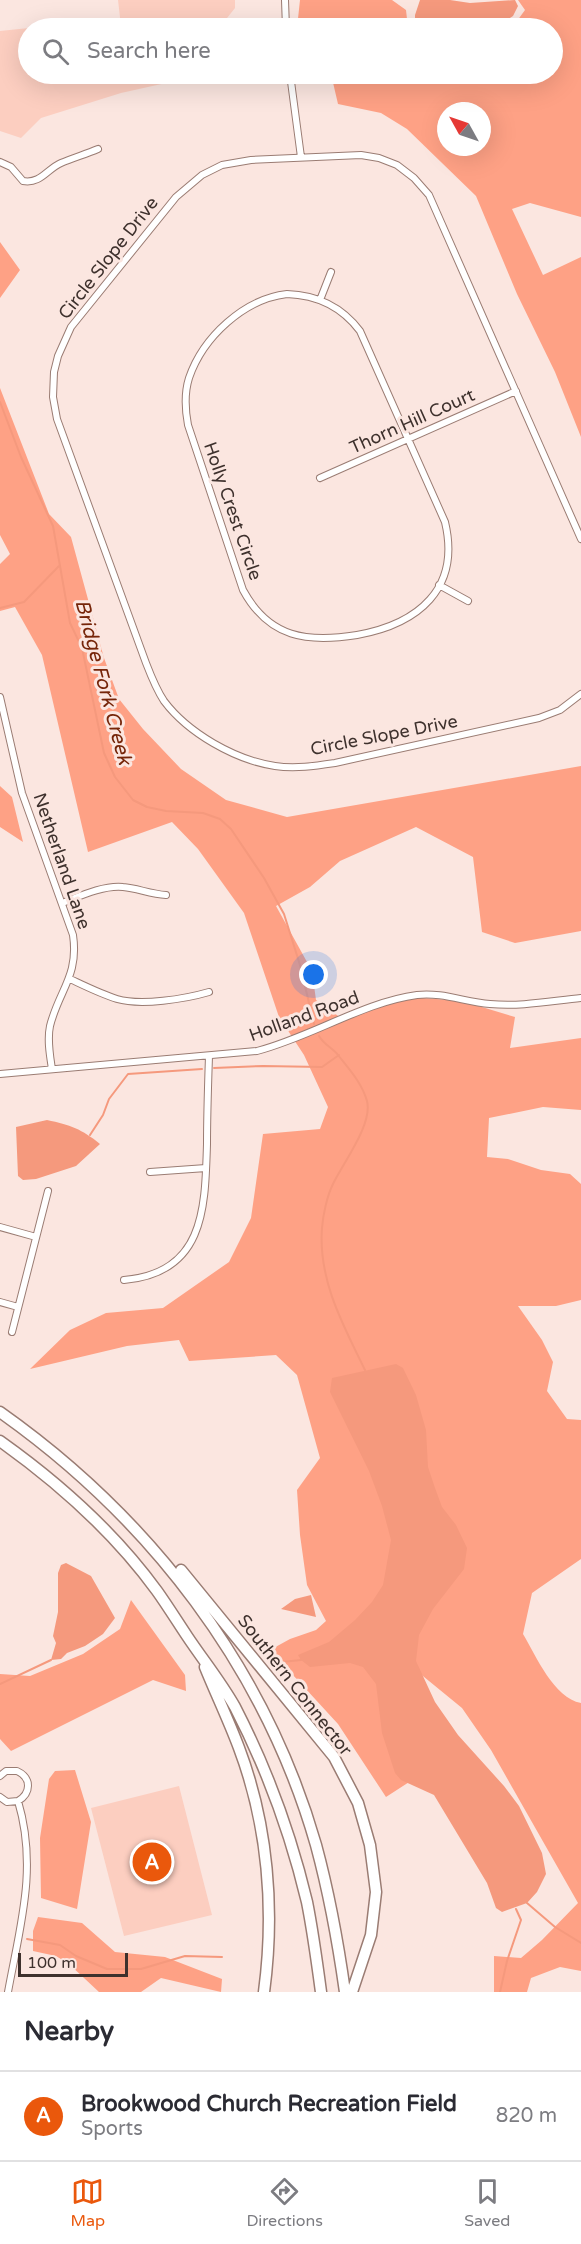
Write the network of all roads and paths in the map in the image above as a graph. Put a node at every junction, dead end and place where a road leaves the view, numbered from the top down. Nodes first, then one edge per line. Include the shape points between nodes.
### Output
1 (285, 0) edge
2 (286, 18) edge
3 (291, 84) edge
4 (98, 149) dead end
5 (301, 158) junction
6 (0, 162) edge
7 (331, 272) dead end
8 (320, 300) junction
9 (516, 391) junction
10 (408, 438) junction
11 (320, 478) dead end
12 (581, 539) edge
13 (439, 585) junction
14 (468, 601) dead end
15 (581, 694) edge
16 (0, 697) edge
17 (166, 896) dead end
18 (62, 903) junction
19 (70, 979) junction
20 (209, 992) dead end
21 (581, 998) edge
22 (209, 1056) junction
23 (52, 1070) junction
24 (0, 1074) edge
25 (206, 1168) junction
26 (150, 1172) dead end
27 (48, 1191) dead end
28 (0, 1227) edge
29 (36, 1237) junction
30 (124, 1281) dead end
31 (0, 1302) edge
32 (18, 1308) junction
33 (12, 1332) dead end
34 (0, 1412) edge
35 (0, 1441) edge
36 (114, 1505) junction
37 (201, 1656) junction
38 (0, 1776) edge
39 (0, 1797) edge
40 (18, 1802) junction
41 (8, 1992) edge
42 (264, 1992) edge
43 (321, 1992) edge
44 (345, 1992) edge
45 (352, 1992) edge

1 - 2 street
3 - 5 street
4 - 6 street via 59,164 31,182 23,181 11,167
5 - 9 street, Circle Slope Drive via 372,156 397,165 414,178 429,195 441,220
5 - 15 street, Circle Slope Drive via 232,162 201,175 184,188 76,320 55,363 52,389 57,419 159,693 182,720 229,750 268,765 289,767 335,763 539,718 560,710
7 - 8 street
8 - 10 street, Holly Crest Circle via 343,312 360,331
8 - 13 street, Holly Crest Circle via 287,294 250,306 211,341 189,378 185,403 188,425 243,590 256,611 270,623 297,636 322,639 367,633 399,623 426,604
9 - 10 street, Thorn Hill Court
9 - 12 street, Circle Slope Drive
10 - 11 street, Thorn Hill Court
10 - 13 street, Holly Crest Circle via 447,529 446,569
13 - 14 street
16 - 18 street, Netherland Lane via 22,793
17 - 18 street via 122,886
18 - 19 street, Netherland Lane via 75,951
19 - 20 street via 131,1001
19 - 23 street, Netherland Lane via 50,1027
21 - 22 street, Holland Road via 512,1005 419,995 382,1004 278,1046
22 - 23 street, Holland Road
22 - 25 street
23 - 24 street, Holland Road
25 - 26 street
25 - 30 street via 202,1215 188,1247 160,1271
27 - 29 street
28 - 29 street
29 - 32 street
31 - 32 street
32 - 33 street
34 - 36 highway via 54,1452
35 - 37 highway via 38,1468 108,1533 156,1589
36 - 44 highway via 197,1602 263,1710 315,1844 336,1930
36 - 45 highway, Southern Connector via 149,1534 183,1572 315,1732 348,1780 365,1825 375,1879 373,1924
37 - 42 highway via 239,1748 263,1839 269,1930
37 - 43 highway via 234,1706 270,1783 307,1904
38 - 40 street via 12,1770 27,1778 28,1791
39 - 40 street
40 - 41 street via 28,1862 27,1884

